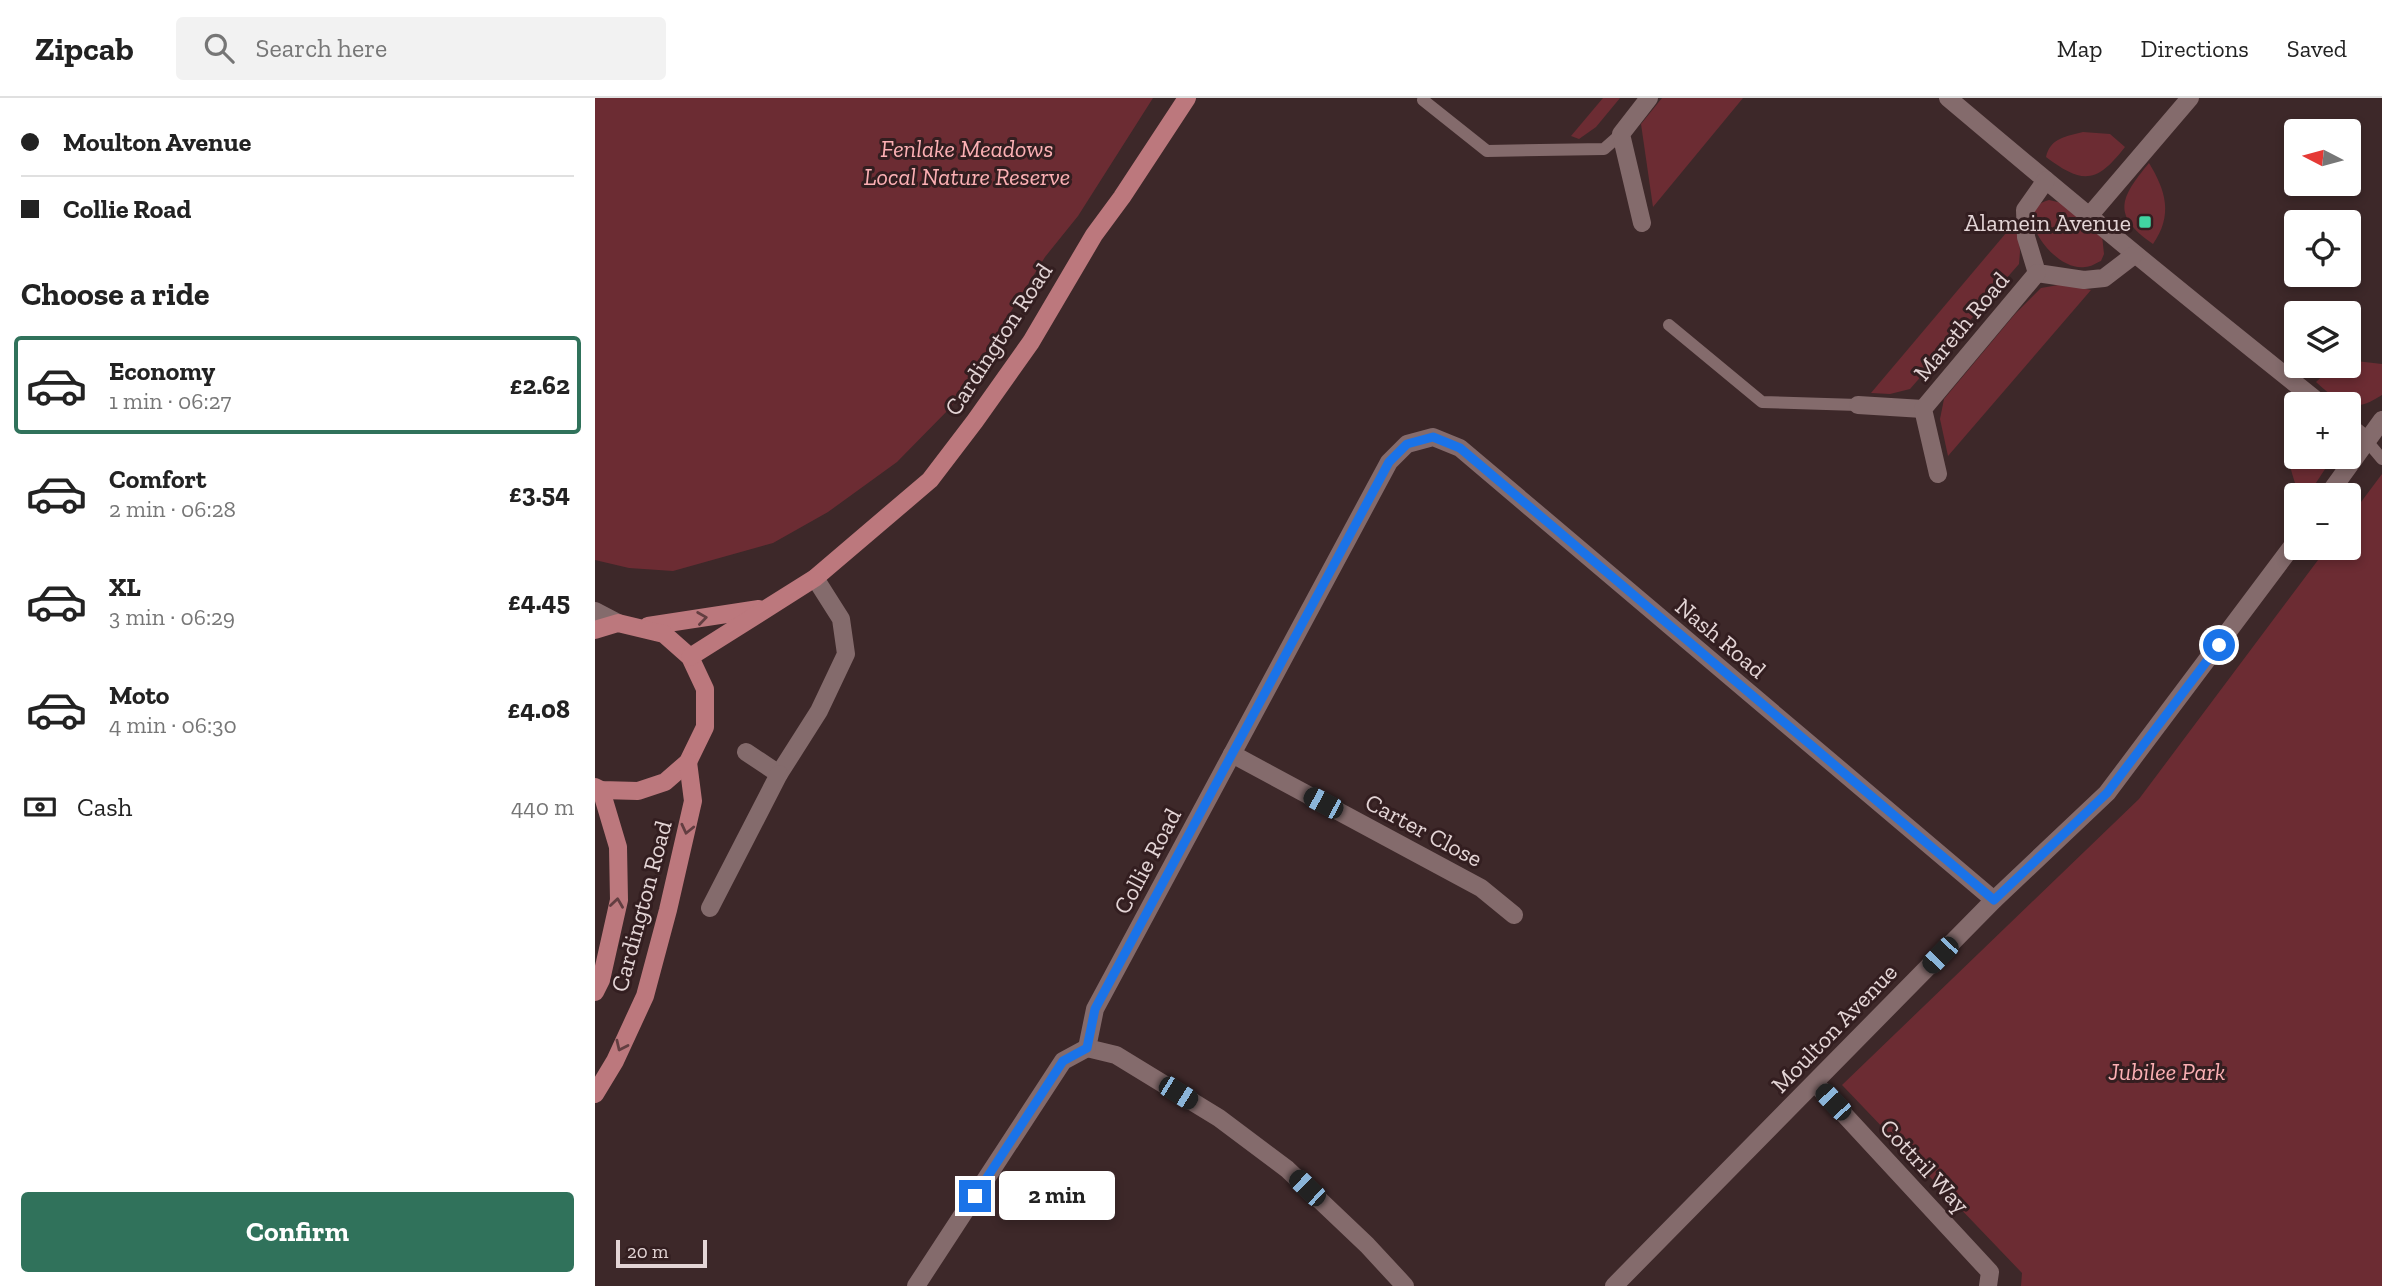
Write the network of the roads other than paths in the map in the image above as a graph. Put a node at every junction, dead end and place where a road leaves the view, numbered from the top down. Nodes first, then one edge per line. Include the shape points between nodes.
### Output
1 (1187, 98) edge
2 (1649, 98) edge
3 (1948, 98) edge
4 (2190, 98) edge
5 (1423, 100) dead end
6 (1621, 134) junction
7 (2046, 180) junction
8 (2090, 215) junction
9 (1642, 223) dead end
10 (2134, 255) junction
11 (2037, 273) junction
12 (1669, 325) dead end
13 (2306, 392) edge
14 (1858, 404) joint
15 (1923, 410) junction
16 (2382, 420) edge
17 (2361, 436) edge
18 (2366, 440) junction
19 (1407, 444) joint
20 (2382, 459) edge
21 (1938, 474) dead end
22 (2336, 483) edge
23 (2284, 557) edge
24 (815, 578) junction
25 (766, 608) junction
26 (595, 611) edge
27 (618, 623) junction
28 (638, 627) junction
29 (595, 630) edge
30 (690, 657) junction
31 (746, 752) dead end
32 (1232, 754) junction
33 (688, 762) junction
34 (779, 774) junction
35 (598, 789) edge
36 (1994, 900) junction
37 (710, 908) dead end
38 (1514, 915) dead end
39 (595, 992) edge
40 (1087, 1048) junction
41 (1815, 1083) junction
42 (595, 1094) edge
43 (916, 1286) edge
44 (1405, 1286) edge
45 (1614, 1286) edge
46 (1988, 1286) edge

1 - 24 main road, Cardington Road via 1094,234 1031,342 930,480
2 - 6 street
3 - 7 street
4 - 8 street
5 - 6 lane via 1487,151 1604,149
6 - 9 street
7 - 8 street
7 - 11 street, Mareth Road via 2025,210 2026,237
8 - 10 street
10 - 11 street, Mareth Road via 2104,278
10 - 13 street
11 - 15 street, Mareth Road
12 - 14 lane via 1762,402
14 - 15 street, Mareth Road
15 - 21 street, Mareth Road
16 - 18 street
17 - 18 street
18 - 20 lane
18 - 22 street
19 - 32 street, Collie Road via 1389,462
19 - 36 street, Nash Road via 1433,437 1460,448
23 - 36 street, Moulton Avenue via 2107,793
24 - 25 main road, Cardington Road
24 - 34 street via 841,619 846,654 819,711
28 -> 25 main road, Cardington Road
25 - 30 main road, Cardington Road
26 - 27 street
27 - 28 main road
27 - 29 main road
28 - 30 main road via 664,634
30 - 33 main road via 705,689 705,727
31 - 34 street
32 - 38 street, Carter Close via 1481,888
32 - 40 street, Collie Road via 1095,1009
33 - 35 main road via 665,782 638,792
33 -> 42 main road, Cardington Road via 693,801 645,996
34 - 37 street
39 -> 35 main road, Cardington Road via 619,900 618,847
36 - 41 street, Moulton Avenue
40 - 43 street via 1063,1061
40 - 44 street via 1116,1055 1219,1118 1287,1169
41 - 45 street, Moulton Avenue
41 - 46 street, Cottril Way via 1990,1272

